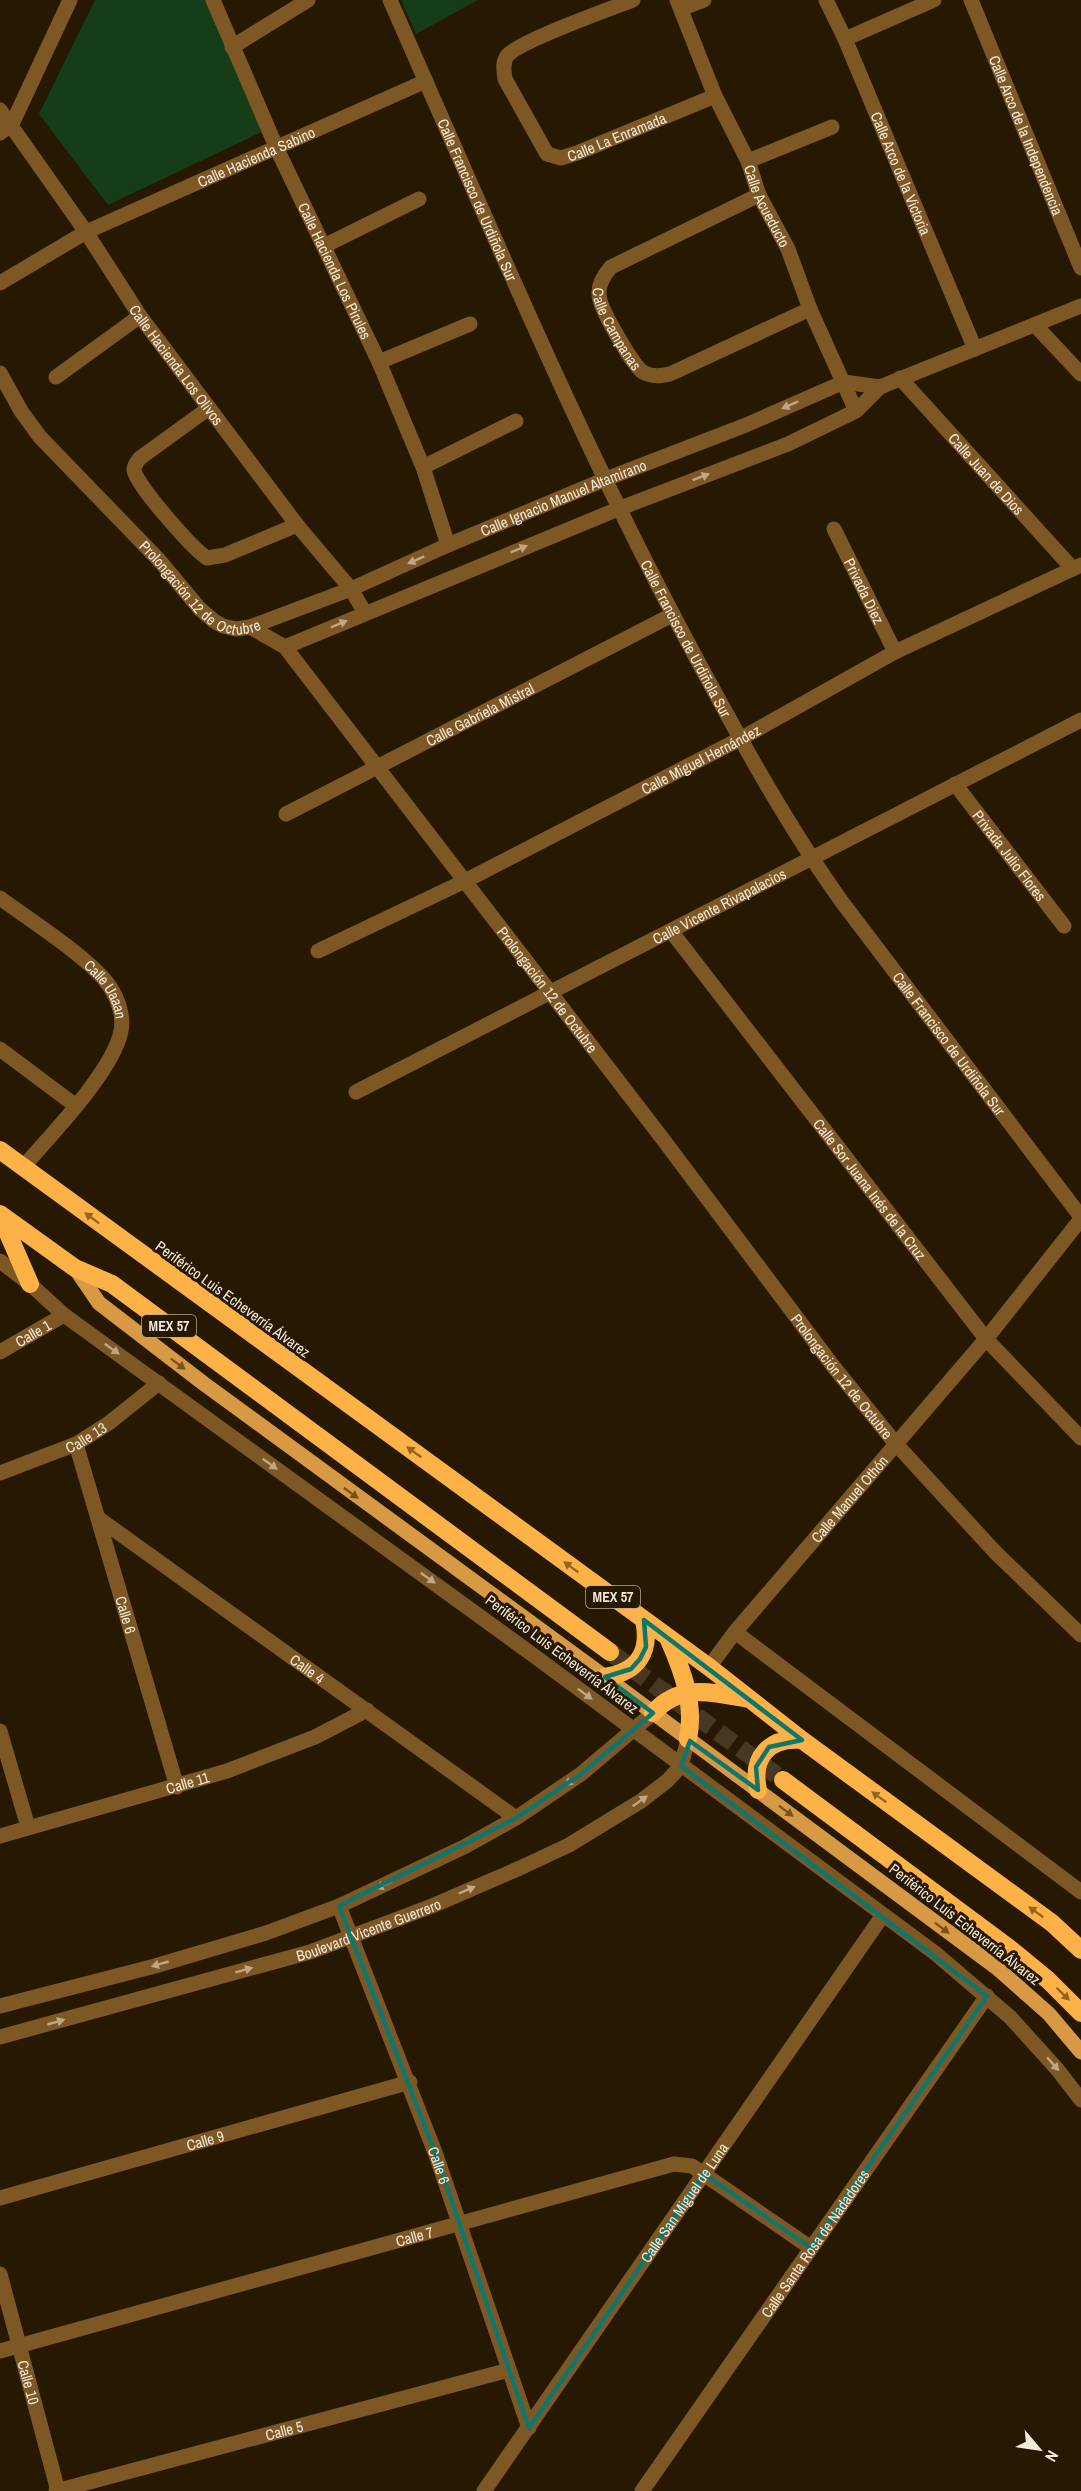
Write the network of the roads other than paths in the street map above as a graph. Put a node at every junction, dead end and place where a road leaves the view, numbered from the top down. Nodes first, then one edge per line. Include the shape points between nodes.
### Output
1 (70, 0) edge
2 (213, 0) edge
3 (308, 0) edge
4 (390, 0) edge
5 (633, 0) edge
6 (704, 0) edge
7 (826, 0) edge
8 (934, 0) edge
9 (971, 0) edge
10 (679, 4) edge
11 (845, 39) junction
12 (232, 47) junction
13 (426, 81) junction
14 (715, 96) junction
15 (0, 110) edge
16 (832, 127) dead end
17 (6, 129) edge
18 (277, 149) junction
19 (748, 161) junction
20 (759, 195) junction
21 (418, 199) dead end
22 (86, 232) junction
23 (324, 246) junction
24 (1081, 268) edge
25 (0, 284) edge
26 (1081, 306) edge
27 (810, 309) junction
28 (140, 316) junction
29 (470, 324) dead end
30 (1035, 325) junction
31 (975, 349) junction
32 (379, 362) junction
33 (0, 373) edge
34 (1081, 375) edge
35 (56, 377) dead end
36 (900, 378) junction
37 (843, 382) junction
38 (880, 387) junction
39 (209, 408) junction
40 (856, 411) junction
41 (516, 421) dead end
42 (423, 467) junction
43 (606, 479) junction
44 (618, 509) junction
45 (297, 525) junction
46 (834, 529) dead end
47 (448, 545) junction
48 (1077, 567) edge
49 (351, 589) junction
50 (365, 613) junction
51 (672, 615) junction
52 (250, 627) junction
53 (285, 646) junction
54 (895, 652) junction
55 (1081, 720) edge
56 (740, 739) junction
57 (377, 766) junction
58 (955, 784) junction
59 (286, 814) dead end
60 (810, 858) junction
61 (465, 881) junction
62 (0, 898) edge
63 (1064, 926) dead end
64 (671, 931) junction
65 (318, 951) dead end
66 (550, 993) junction
67 (0, 1049) edge
68 (356, 1092) dead end
69 (76, 1106) junction
70 (0, 1150) edge
71 (23, 1167) junction
72 (0, 1214) edge
73 (1081, 1218) edge
74 (0, 1262) edge
75 (75, 1268) junction
76 (30, 1284) junction
77 (64, 1315) junction
78 (986, 1339) junction
79 (0, 1352) edge
80 (159, 1383) junction
81 (1081, 1438) edge
82 (76, 1444) junction
83 (896, 1444) junction
84 (0, 1473) edge
85 (98, 1518) junction
86 (644, 1620) junction
87 (735, 1632) junction
88 (1081, 1635) edge
89 (668, 1638) junction
90 (610, 1652) tunnel mouth
91 (709, 1667) junction
92 (605, 1677) junction
93 (688, 1693) junction
94 (750, 1699) junction
95 (367, 1710) junction
96 (653, 1713) junction
97 (633, 1730) junction
98 (0, 1731) edge
99 (688, 1739) junction
100 (802, 1740) junction
101 (681, 1766) junction
102 (783, 1780) tunnel mouth
103 (177, 1787) junction
104 (758, 1790) junction
105 (516, 1818) junction
106 (28, 1827) junction
107 (0, 1836) edge
108 (1081, 1892) edge
109 (339, 1906) junction
110 (883, 1915) junction
111 (353, 1937) junction
112 (1081, 1950) edge
113 (987, 1996) junction
114 (0, 2006) edge
115 (1081, 2013) edge
116 (0, 2037) edge
117 (1081, 2052) edge
118 (410, 2082) junction
119 (1081, 2100) edge
120 (704, 2174) junction
121 (0, 2198) edge
122 (460, 2224) junction
123 (811, 2248) junction
124 (0, 2274) edge
125 (21, 2346) junction
126 (0, 2351) edge
127 (509, 2370) junction
128 (529, 2428) junction
129 (57, 2491) edge
130 (484, 2491) edge
131 (642, 2491) edge

1 - 17 street
2 - 12 street, Calle Hacienda Los Pirules
3 - 12 street
4 - 13 street, Calle Francisco de Urdiñola Sur
5 - 14 street, Calle La Enramada via 517,48 507,56 503,66 505,79 547,154 561,158 577,153
6 - 10 street
7 - 11 street, Calle Arco de la Victoria
8 - 11 street
9 - 24 street, Calle Arco de la Independencia
10 - 14 street, Calle Acueducto
11 - 31 street, Calle Arco de la Victoria
12 - 18 street, Calle Hacienda Los Pirules
13 - 18 street, Calle Hacienda Sabino
13 - 43 street, Calle Francisco de Urdiñola Sur
14 - 19 street, Calle Acueducto
15 - 17 street, Calle Hacienda Los Olivos
16 - 19 street
17 - 22 street, Calle Hacienda Los Olivos
18 - 22 street, Calle Hacienda Sabino
18 - 23 street, Calle Hacienda Los Pirules
19 - 20 street, Calle Acueducto
20 - 27 street, Calle Acueducto via 788,249
20 - 27 street, Calle Campanas via 611,267 603,276 600,300 630,360 653,377 669,374
21 - 23 street
22 - 25 street, Calle Hacienda Sabino
22 - 28 street, Calle Hacienda Los Olivos
23 - 32 street, Calle Hacienda Los Pirules
26 - 30 street, Calle Ignacio Manuel Altamirano
27 - 37 street, Calle Acueducto
28 - 35 street
28 - 39 street, Calle Hacienda Los Olivos
29 - 32 street
30 - 31 street, Calle Ignacio Manuel Altamirano
30 - 34 street
31 - 36 street, Calle Ignacio Manuel Altamirano
32 - 42 street, Calle Hacienda Los Pirules
33 - 52 street, Prolongación 12 de Octubre via 40,437 159,560 200,609 223,626
36 - 38 street, Calle Ignacio Manuel Altamirano
36 - 48 street, Calle Juan de Dios
37 - 38 street
37 - 40 street, Calle Acueducto
37 -> 43 street, Calle Ignacio Manuel Altamirano via 746,425
38 - 40 street, Calle Ignacio Manuel Altamirano
39 - 45 street, Calle Hacienda Los Olivos
39 - 45 street via 140,458 134,472 144,488 207,558 225,555
44 -> 40 street, Calle Ignacio Manuel Altamirano via 788,444
41 - 42 street
42 - 47 street, Calle Hacienda Los Pirules
43 - 44 street, Calle Francisco de Urdiñola Sur
43 - 47 street, Calle Ignacio Manuel Altamirano
50 -> 44 street, Calle Ignacio Manuel Altamirano
44 - 51 street, Calle Francisco de Urdiñola Sur
45 - 49 street, Calle Hacienda Los Olivos
46 - 54 street, Privada Diez
47 -> 49 street, Calle Ignacio Manuel Altamirano
48 - 54 street, Calle Miguel Hernández
49 - 50 street, Calle Hacienda Los Olivos
49 - 52 street, Calle Ignacio Manuel Altamirano
53 -> 50 street, Calle Ignacio Manuel Altamirano
51 - 56 street, Calle Francisco de Urdiñola Sur
51 - 57 street, Calle Gabriela Mistral
52 - 53 street, Prolongación 12 de Octubre
53 - 57 street, Prolongación 12 de Octubre
54 - 56 street, Calle Miguel Hernández
55 - 58 street, Calle Vicente Rivapalacios
56 - 60 street, Calle Francisco de Urdiñola Sur
56 - 61 street, Calle Miguel Hernández
57 - 59 street, Calle Gabriela Mistral
57 - 61 street, Prolongación 12 de Octubre
58 - 60 street, Calle Vicente Rivapalacios
58 - 63 street, Privada Julio Flores
60 - 64 street, Calle Vicente Rivapalacios
60 - 73 street, Calle Francisco de Urdiñola Sur
61 - 65 street, Calle Miguel Hernández
61 - 66 street, Prolongación 12 de Octubre
62 - 69 street, Calle Uaaan via 86,963 110,986 120,1009 121,1030 113,1055
64 - 66 street, Calle Vicente Rivapalacios
64 - 78 street, Calle Sor Juana Inés de la Cruz
66 - 68 street, Calle Vicente Rivapalacios
66 - 83 street, Prolongación 12 de Octubre
67 - 69 street
69 - 71 street, Calle Uaaan
70 - 71 highway, Periférico Luis Echeverría Álvarez / MEX 57
86 -> 71 highway, Periférico Luis Echeverría Álvarez / MEX 57
72 - 75 highway, Periférico Luis Echeverría Álvarez / MEX 57
72 - 76 highway
73 - 78 street, Calle Manuel Othón
74 - 76 street, Periférico Luis Echeverría Álvarez
75 - 90 highway, Periférico Luis Echeverría Álvarez / MEX 57 via 112,1284
75 -> 92 main road, Periférico Luis Echeverría Álvarez via 108,1310 360,1500
76 - 77 street, Periférico Luis Echeverría Álvarez
77 - 79 street, Calle 1
77 -> 80 street, Periférico Luis Echeverría Álvarez
78 - 81 street, Calle Sor Juana Inés de la Cruz
78 - 83 street, Calle Manuel Othón
80 - 82 street, Calle 13
80 -> 97 street, Periférico Luis Echeverría Álvarez
82 - 84 street, Calle 13
82 - 85 street, Calle 6
83 - 87 street, Calle Manuel Othón
83 - 88 street, Prolongación 12 de Octubre via 995,1552
85 - 95 street, Calle 4
85 - 103 street, Calle 6
86 - 89 highway, Periférico Luis Echeverría Álvarez / MEX 57
86 - 92 highway via 646,1640 640,1659 631,1669
87 - 91 street, Calle Manuel Othón
87 - 108 street
89 - 91 highway, Periférico Luis Echeverría Álvarez / MEX 57
89 - 93 highway
91 - 94 highway, Periférico Luis Echeverría Álvarez / MEX 57
92 - 96 main road, Periférico Luis Echeverría Álvarez
93 - 94 highway via 712,1692
93 - 96 highway via 662,1703
93 - 99 highway
94 - 100 highway, Periférico Luis Echeverría Álvarez / MEX 57
95 - 103 street, Calle 11 via 272,1755
95 - 105 street, Calle 4
96 - 97 street, Boulevard Vicente Guerrero
96 - 99 main road, Periférico Luis Echeverría Álvarez
97 - 101 street, Periférico Luis Echeverría Álvarez
97 -> 105 street, Boulevard Vicente Guerrero via 581,1774
98 - 106 street
99 - 101 street
99 - 104 main road, Periférico Luis Echeverría Álvarez
100 - 104 highway via 790,1739 769,1748 756,1767
112 -> 100 highway, Periférico Luis Echeverría Álvarez / MEX 57 via 1052,1923
101 - 110 street, Periférico Luis Echeverría Álvarez
111 -> 101 street, Boulevard Vicente Guerrero via 569,1845 641,1801
102 -> 115 highway, Periférico Luis Echeverría Álvarez via 1009,1948
103 - 106 street, Calle 11
104 -> 117 main road, Periférico Luis Echeverría Álvarez via 1025,1991
105 -> 109 street, Boulevard Vicente Guerrero via 464,1848
106 - 107 street, Calle 11
109 - 111 street, Calle 6
109 -> 114 street, Boulevard Vicente Guerrero via 266,1933 155,1966
110 - 113 street, Periférico Luis Echeverría Álvarez
110 - 120 street, Calle San Miguel de Luna
116 -> 111 street, Boulevard Vicente Guerrero
111 - 118 street, Calle 6
113 -> 119 street, Periférico Luis Echeverría Álvarez via 1029,2037
113 - 123 street, Calle Santa Rosa de Nadadores
118 - 121 street, Calle 9
118 - 122 street, Calle 6
120 - 122 street, Calle 7 via 692,2166 674,2164
120 - 123 street, Calle 7
120 - 128 street, Calle San Miguel de Luna
122 - 125 street, Calle 7
122 - 127 street, Calle 6
123 - 131 street, Calle Santa Rosa de Nadadores
124 - 125 street, Calle 10
125 - 126 street, Calle 7
125 - 129 street, Calle 10
127 - 128 street, Calle 6
127 - 129 street, Calle 5
128 - 130 street, Calle San Miguel de Luna

